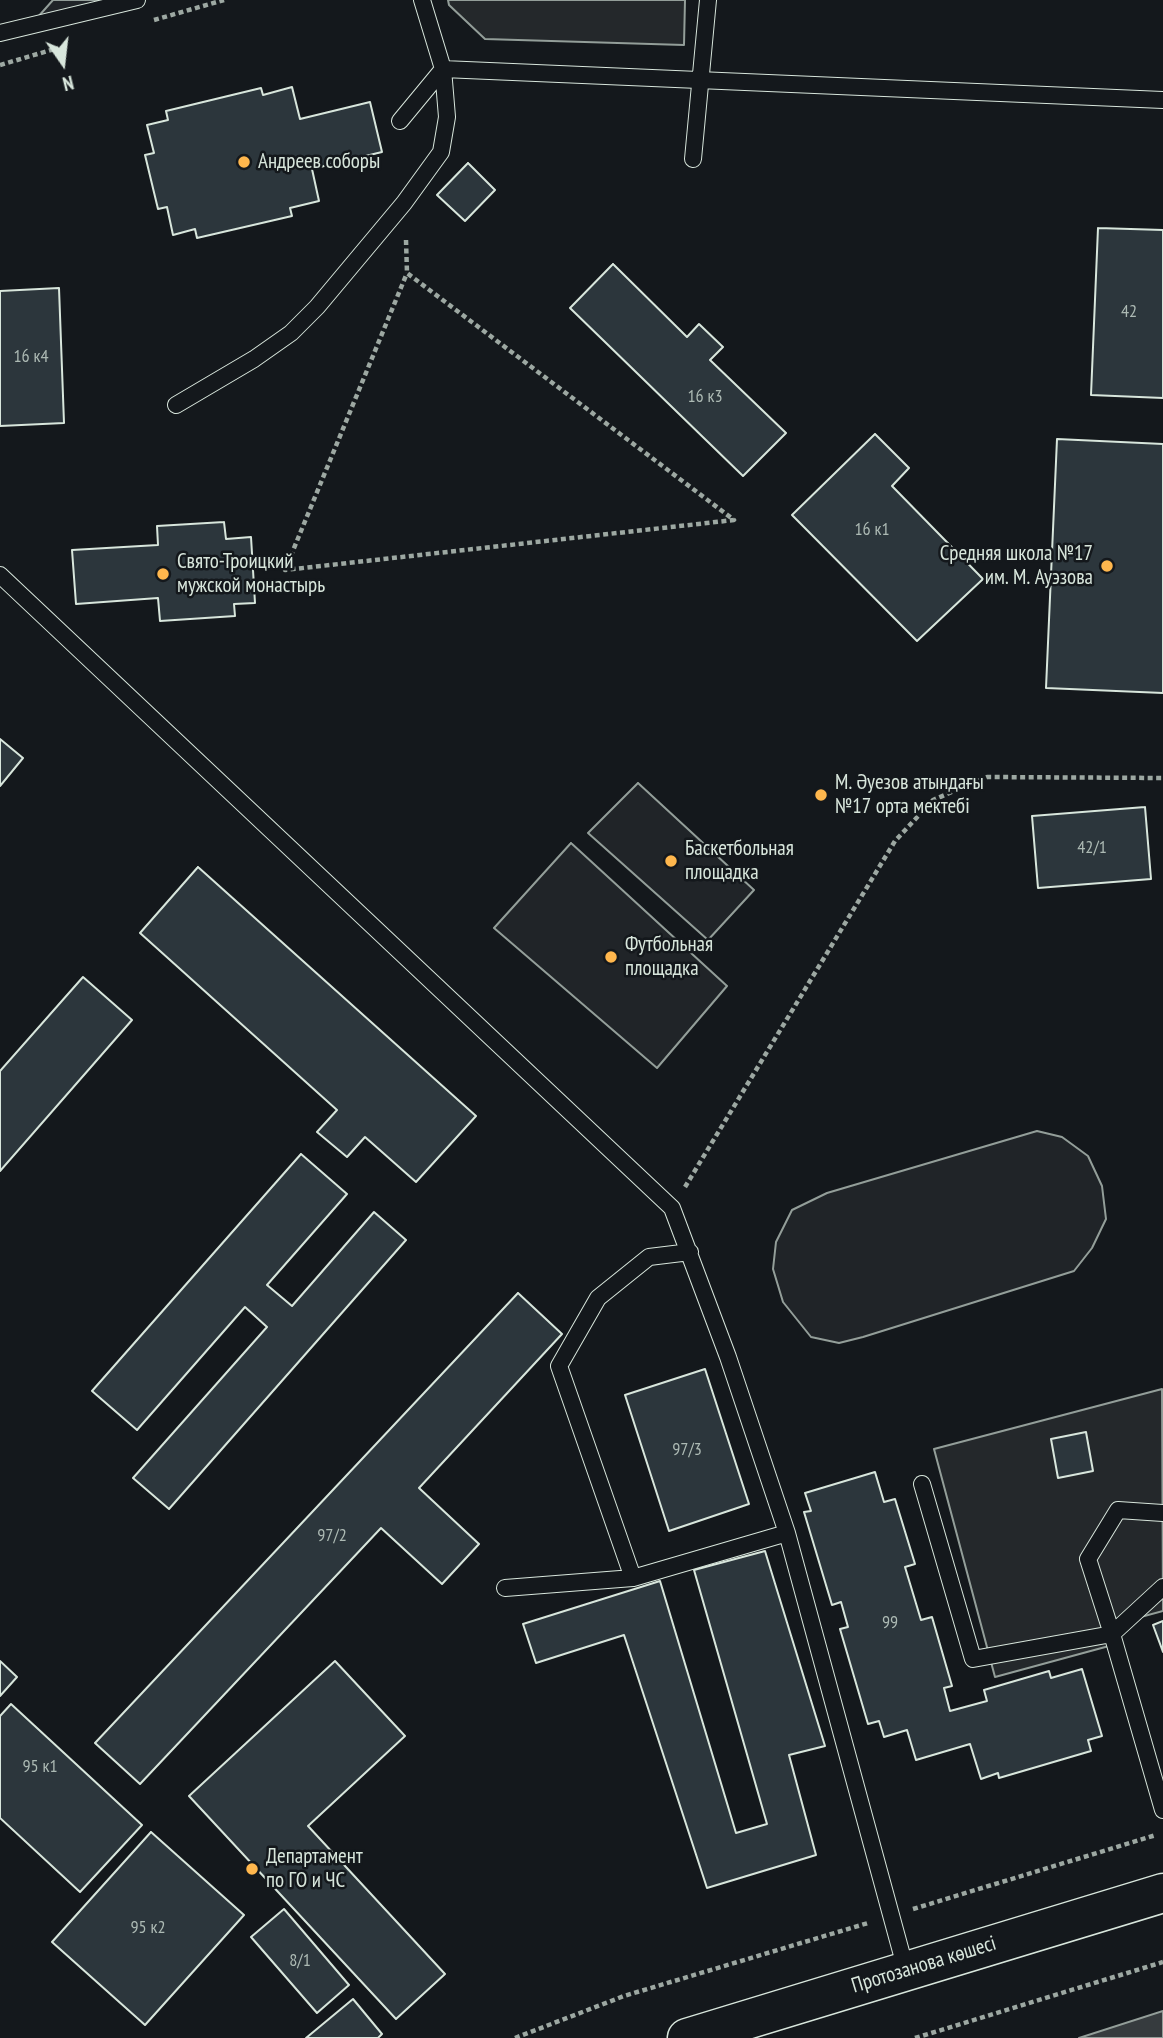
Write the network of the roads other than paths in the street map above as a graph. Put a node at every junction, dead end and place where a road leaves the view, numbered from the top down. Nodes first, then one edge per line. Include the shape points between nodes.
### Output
1 (136, 0) edge
2 (422, 0) edge
3 (708, 0) edge
4 (0, 33) edge
5 (443, 69) junction
6 (700, 81) junction
7 (1163, 100) edge
8 (400, 121) dead end
9 (693, 159) dead end
10 (176, 405) dead end
11 (0, 576) edge
12 (690, 1252) junction
13 (922, 1484) dead end
14 (1163, 1513) edge
15 (787, 1533) junction
16 (633, 1578) junction
17 (1163, 1587) edge
18 (505, 1588) dead end
19 (1112, 1634) junction
20 (1163, 1810) edge
21 (1163, 1893) edge
22 (906, 1970) junction
23 (687, 2038) edge

1 - 4 lane
2 - 5 lane
3 - 6 lane
5 - 6 lane
5 - 8 lane
5 - 10 lane via 447,117 441,152 404,203 291,333
6 - 7 lane
6 - 9 lane
11 - 12 lane via 672,1208
12 - 15 lane
12 - 16 lane via 649,1257 597,1298 559,1366
13 - 19 lane via 973,1658
14 - 19 lane via 1118,1510 1088,1559
15 - 16 lane
15 - 22 lane
16 - 18 lane
17 - 19 lane
19 - 20 lane
21 - 22 street, Протозанова көшесі
22 - 23 street, Протозанова көшесі

